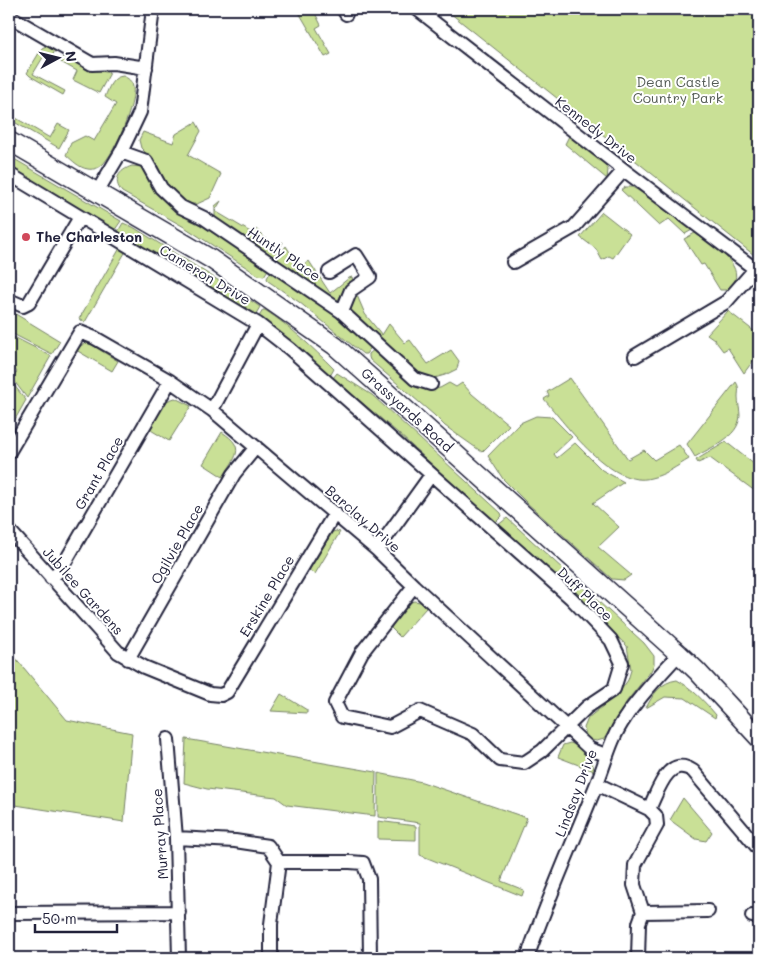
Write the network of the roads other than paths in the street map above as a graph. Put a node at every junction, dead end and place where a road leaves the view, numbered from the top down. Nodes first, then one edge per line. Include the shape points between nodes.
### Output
1 (153, 9) edge
2 (417, 9) edge
3 (9, 16) edge
4 (146, 68) junction
5 (9, 141) edge
6 (121, 152) junction
7 (624, 170) junction
8 (9, 174) edge
9 (97, 192) junction
10 (80, 217) junction
11 (512, 262) dead end
12 (757, 271) edge
13 (329, 272) dead end
14 (9, 300) edge
15 (342, 312) junction
16 (258, 324) junction
17 (635, 356) dead end
18 (170, 381) junction
19 (432, 384) dead end
20 (212, 410) junction
21 (256, 447) junction
22 (9, 452) edge
23 (431, 475) junction
24 (335, 514) junction
25 (9, 530) edge
26 (377, 550) junction
27 (51, 578) junction
28 (414, 586) junction
29 (679, 654) junction
30 (128, 659) junction
31 (226, 694) joint
32 (565, 727) junction
33 (759, 738) edge
34 (168, 739) dead end
35 (606, 755) junction
36 (597, 784) junction
37 (649, 808) junction
38 (176, 838) junction
39 (759, 848) edge
40 (279, 862) junction
41 (708, 911) dead end
42 (179, 912) junction
43 (643, 912) junction
44 (9, 913) edge
45 (179, 958) edge
46 (271, 958) edge
47 (370, 958) edge
48 (527, 958) edge
49 (638, 958) edge

1 - 4 street
2 - 7 street, Kennedy Drive
3 - 4 street via 92,64 114,63
4 - 6 street via 140,112
5 - 9 main road, Grassyards Road
6 - 9 street
6 - 15 street, Huntly Place via 146,161 161,188 180,207 204,218
7 - 11 street via 574,227
7 - 12 street, Kennedy Drive
8 - 10 street, Cameron Drive
9 - 29 main road, Grassyards Road via 211,259 334,346
10 - 14 street via 30,303 23,306
10 - 16 street, Cameron Drive
12 - 17 street via 726,302
13 - 15 street via 356,255 370,277 351,290
15 - 19 street, Huntly Place via 415,378
16 - 20 street
16 - 23 street, Duff Place via 290,348
18 - 20 street, Barclay Drive
18 - 22 street, Barclay Drive via 80,332
18 - 27 street, Grant Place via 60,568
20 - 21 street, Barclay Drive
21 - 24 street, Barclay Drive
21 - 30 street, Ogilvie Place via 234,474
23 - 26 street
23 - 32 street, Duff Place via 571,598 611,640 622,663 614,688
24 - 26 street, Barclay Drive
24 - 31 street, Erskine Place
25 - 27 street, Jubilee Gardens
26 - 28 street, Barclay Drive
27 - 30 street, Jubilee Gardens via 108,642
28 - 32 street, Barclay Drive
28 - 32 street, Duff Place via 362,652 335,703 342,716 390,727 420,711 473,734 500,760 524,763 542,751
29 - 33 main road, Grassyards Road
29 - 35 street, Lindsay Drive via 624,719
30 - 31 street, Jubilee Gardens via 210,694
32 - 35 street, Barclay Drive via 590,749
34 - 38 street, Murray Place
35 - 36 street, Lindsay Drive
36 - 37 street
36 - 48 street, Lindsay Drive via 542,914
37 - 39 street via 670,770 683,766 693,771
37 - 43 street via 656,816 657,825 635,865 634,884
38 - 40 street via 268,846
38 - 42 street, Murray Place
40 - 46 street via 271,924
40 - 47 street via 363,863 369,880
41 - 43 street
42 - 44 street
42 - 45 street, Murray Place
43 - 49 street via 639,923

